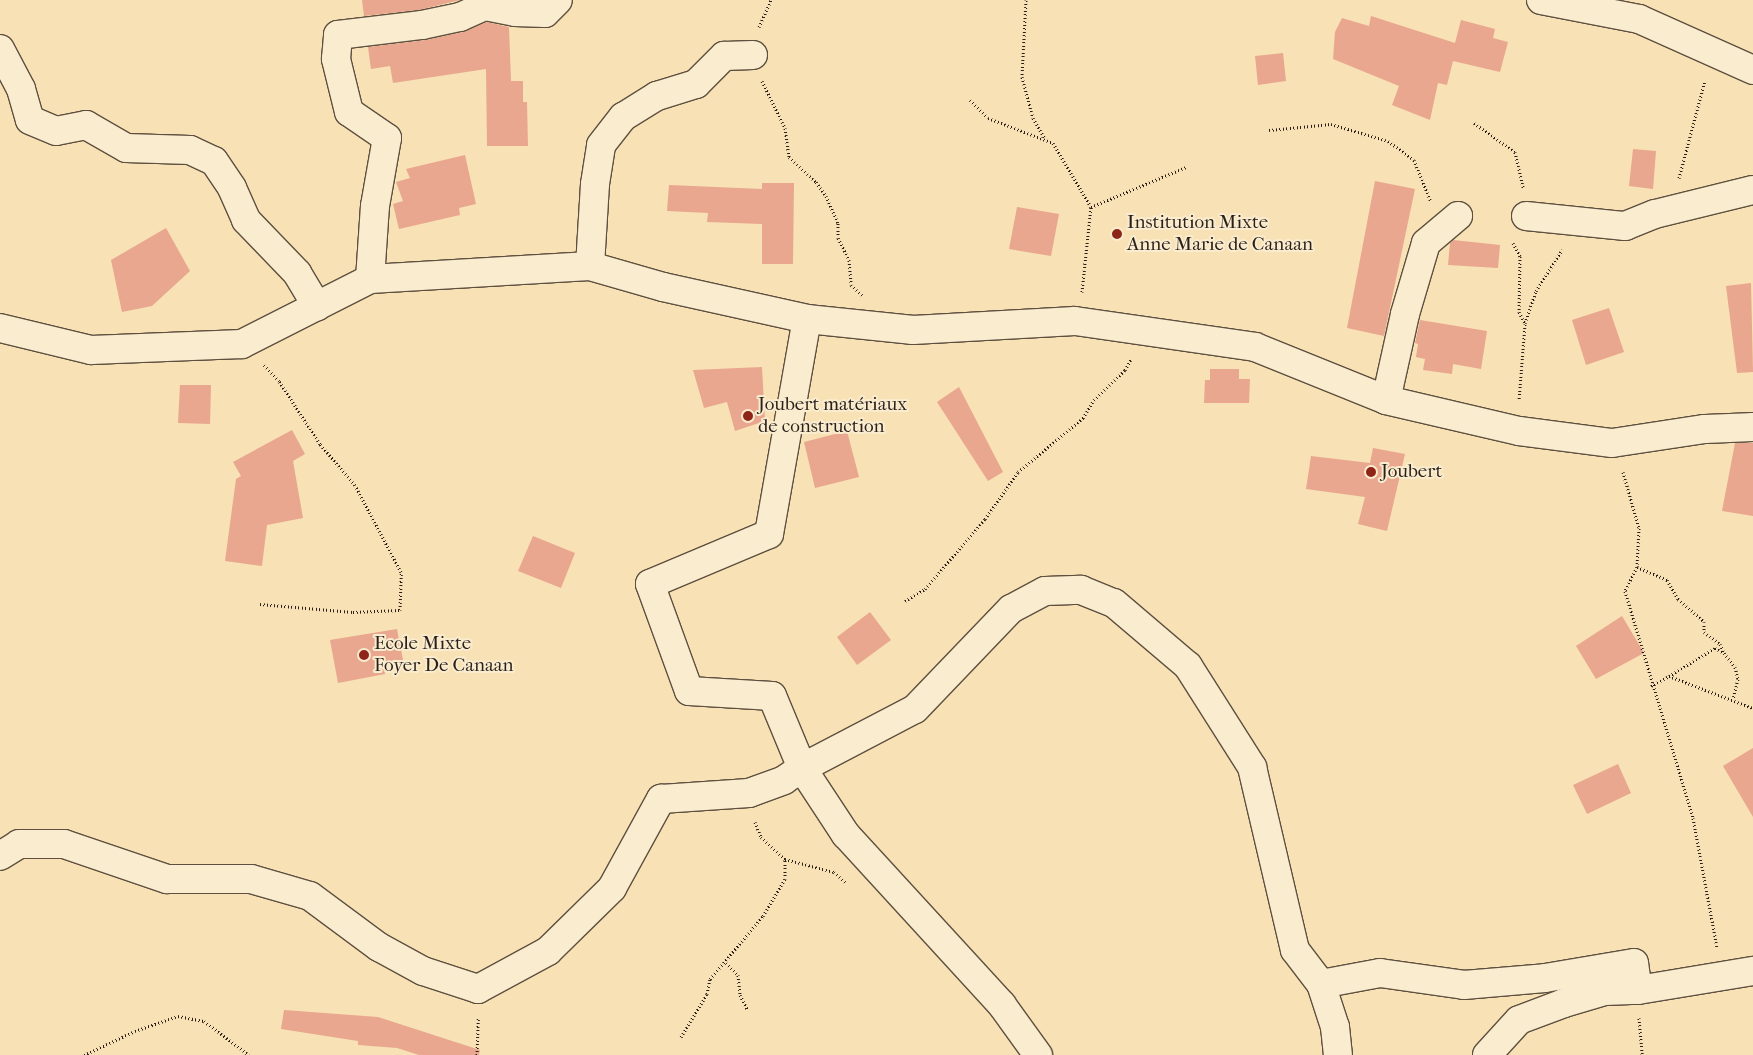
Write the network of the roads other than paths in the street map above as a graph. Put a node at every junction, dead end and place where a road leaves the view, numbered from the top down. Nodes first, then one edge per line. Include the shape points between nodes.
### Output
1 (558, 0) edge
2 (1541, 0) edge
3 (0, 49) edge
4 (753, 54) road end
5 (1753, 70) edge
6 (1753, 190) edge
7 (1458, 216) dead end
8 (1526, 216) road end
9 (590, 266) junction
10 (370, 279) junction
11 (317, 306) junction
12 (808, 320) junction
13 (0, 328) edge
14 (1386, 400) junction
15 (1753, 427) edge
16 (802, 768) junction
17 (0, 856) edge
18 (1753, 971) edge
19 (1321, 984) junction
20 (1638, 990) junction
21 (1038, 1055) edge
22 (1338, 1055) edge
23 (1487, 1055) edge

1 - 10 street via 545,12 515,12 485,6 422,25 338,35 336,59 349,112 387,138 375,206
2 - 5 street via 1639,18
3 - 11 street via 21,89 30,120 56,131 86,125 126,148 190,150 214,161 232,188 246,220 297,273
4 - 9 street via 724,56 696,84 657,96 623,117 601,145
6 - 8 street via 1670,210 1625,226 1579,224
7 - 14 street via 1426,243 1405,314
9 - 10 street
9 - 12 street via 663,287
10 - 11 street
11 - 13 street via 242,344 92,350
12 - 14 street via 913,330 1075,321 1255,347
12 - 16 street via 769,534 650,584 689,691 772,696
14 - 15 street via 1519,431 1612,443
16 - 17 street via 784,780 749,793 661,799 612,888 548,951 478,989 423,971 386,951 310,896 251,879 167,879 64,844 19,844
16 - 19 street via 916,709 1011,609 1045,591 1081,590 1114,603 1188,666 1252,767 1295,950
16 - 21 street via 846,835 1002,1006
18 - 20 street
19 - 20 street via 1380,973 1464,985 1545,978 1634,963
19 - 22 street via 1335,1027
20 - 23 street via 1605,991 1519,1020

